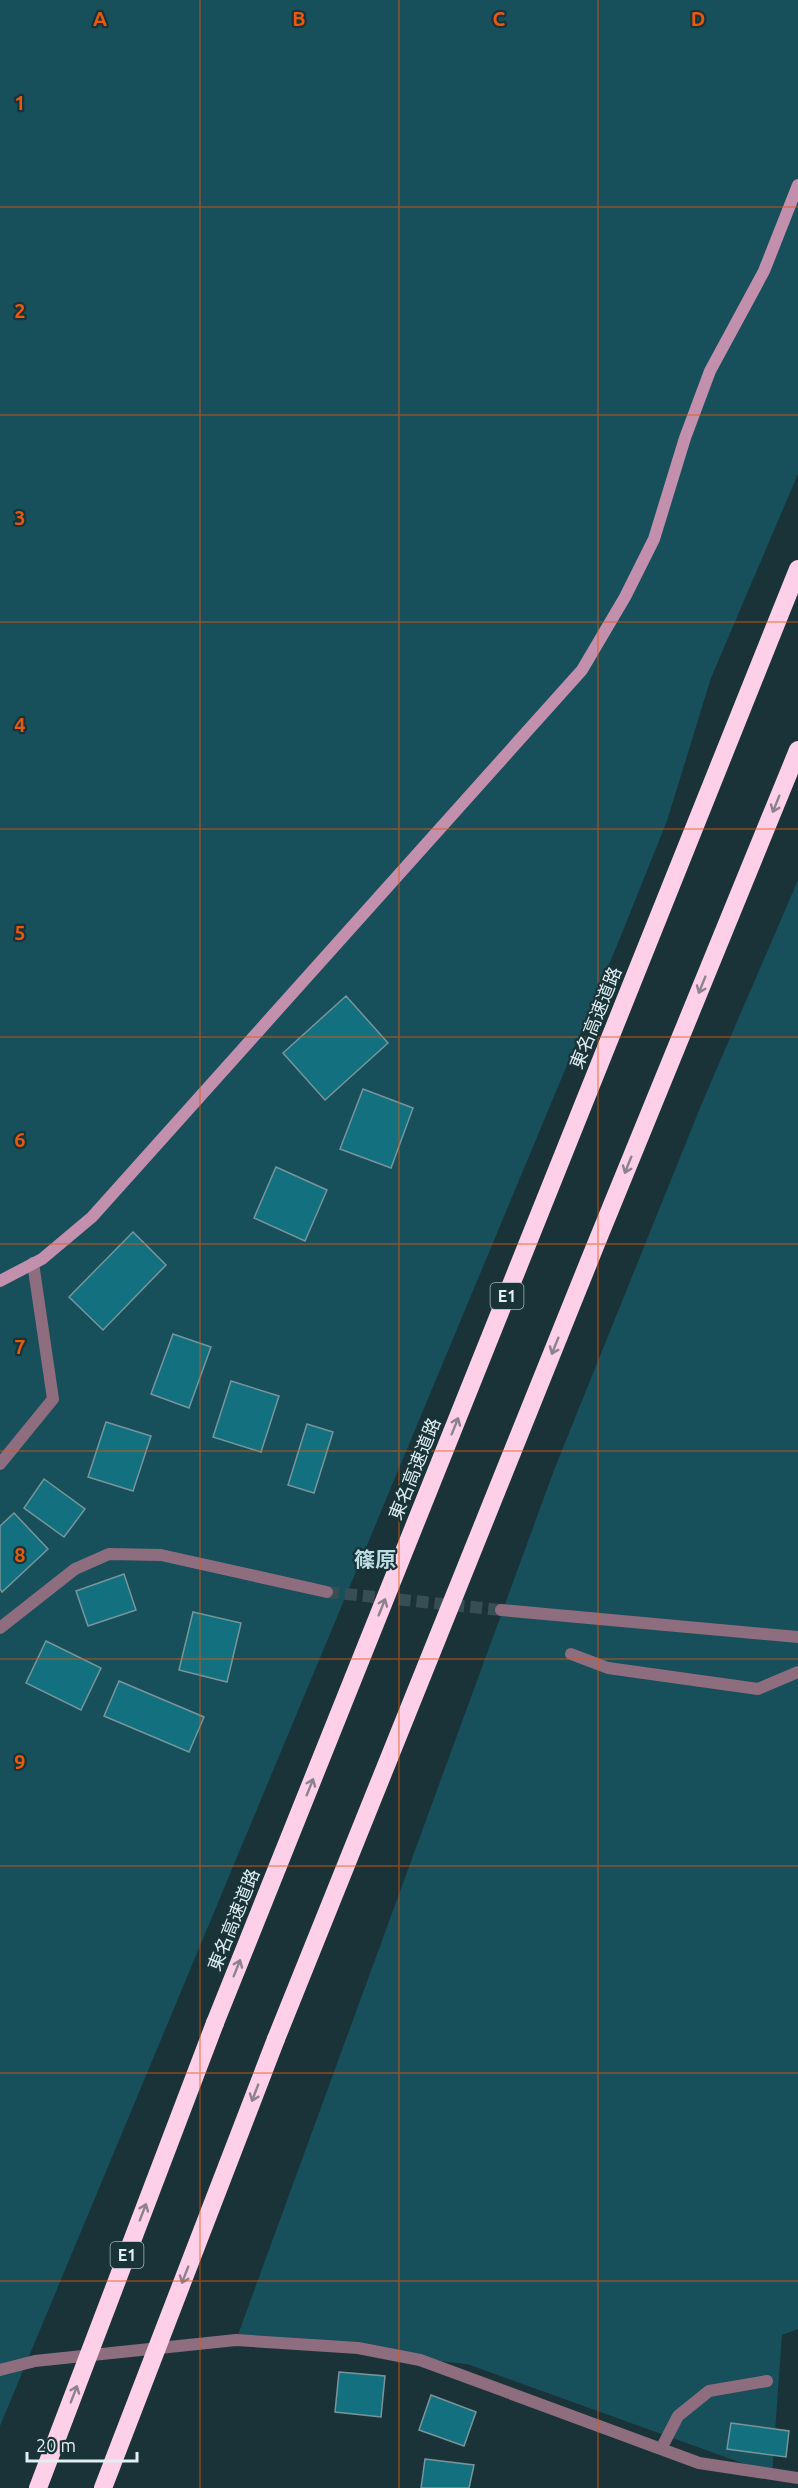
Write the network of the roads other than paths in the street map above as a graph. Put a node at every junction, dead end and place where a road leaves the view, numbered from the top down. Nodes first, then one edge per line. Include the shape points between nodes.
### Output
1 (798, 185) edge
2 (798, 569) edge
3 (798, 750) edge
4 (33, 1263) junction
5 (0, 1281) edge
6 (0, 1464) edge
7 (327, 1592) tunnel mouth
8 (501, 1610) tunnel mouth
9 (0, 1628) edge
10 (798, 1638) edge
11 (572, 1654) dead end
12 (798, 1672) edge
13 (0, 2370) edge
14 (767, 2381) dead end
15 (661, 2449) junction
16 (798, 2478) edge
17 (38, 2488) edge
18 (103, 2488) edge

1 - 4 street via 764,271 710,371 654,539 582,670 92,1217
17 -> 2 highway, 東名高速道路 / E1, bridge via 215,2023
3 -> 18 highway, bridge via 276,2039
4 - 5 street
4 - 6 street via 53,1399
7 - 9 street via 161,1555 109,1554 75,1569
8 - 10 street
11 - 12 street via 608,1668 758,1689
13 - 15 street via 34,2361 236,2340 358,2348 420,2360
14 - 15 street via 710,2391 678,2416
15 - 16 street via 699,2463

